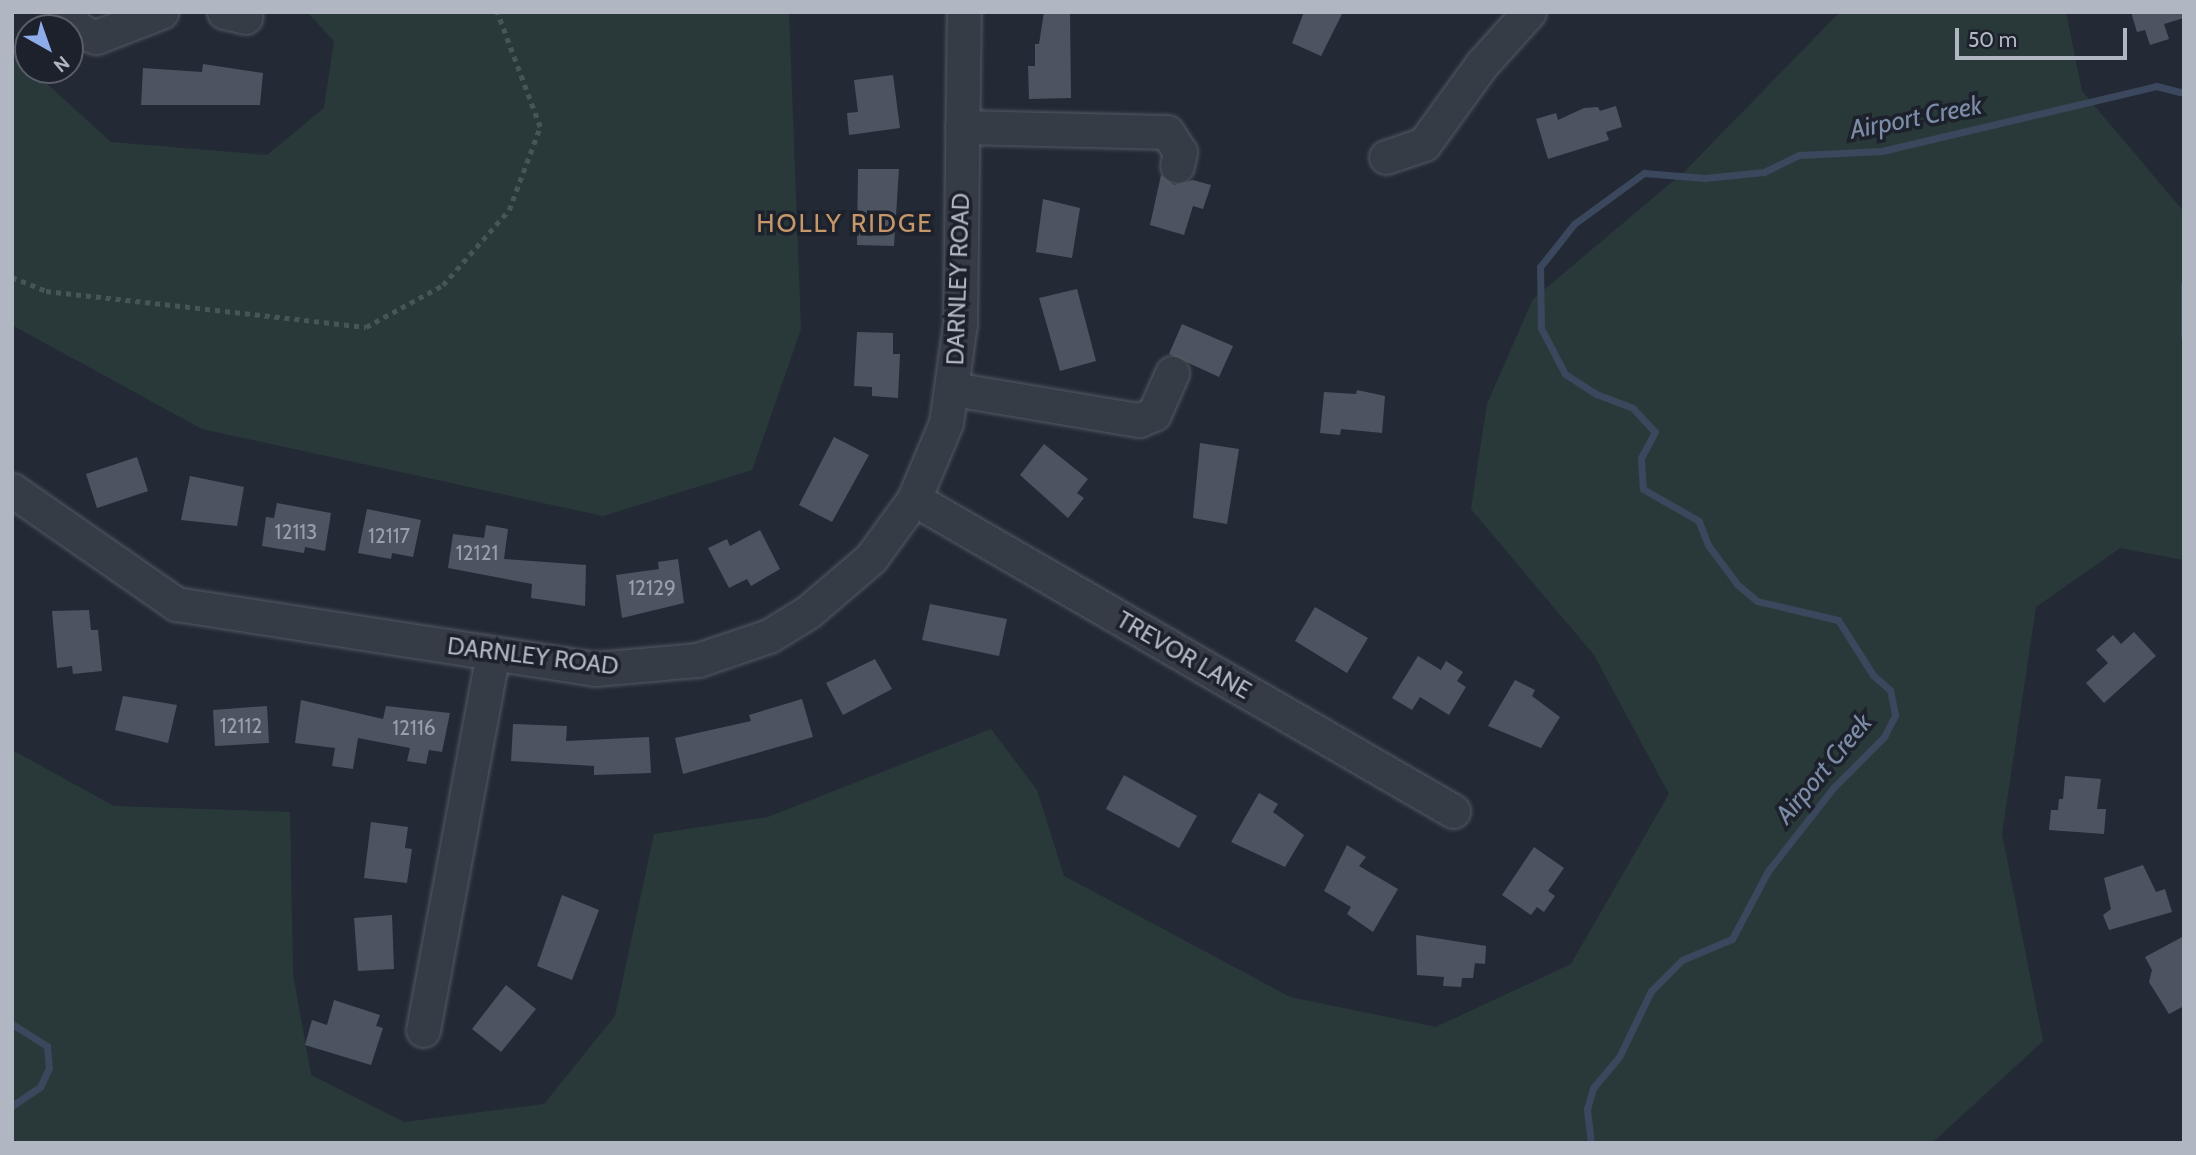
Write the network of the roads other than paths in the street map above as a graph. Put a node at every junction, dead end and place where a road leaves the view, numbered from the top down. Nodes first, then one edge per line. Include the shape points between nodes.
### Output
1 (61, 12) edge
2 (160, 12) edge
3 (964, 12) edge
4 (1529, 12) edge
5 (962, 127) junction
6 (1386, 157) dead end
7 (1177, 166) dead end
8 (1172, 373) dead end
9 (953, 389) junction
10 (12, 490) edge
11 (915, 499) junction
12 (493, 654) junction
13 (1453, 811) dead end
14 (424, 1030) dead end

1 - 2 street via 82,32 96,37
3 - 5 street, DARNLEY ROAD
4 - 6 street via 1482,64 1424,144
5 - 7 street via 1167,132 1180,152
5 - 9 street, DARNLEY ROAD via 960,324
8 - 9 street via 1154,414 1139,420
9 - 11 street, DARNLEY ROAD via 933,463
10 - 12 street, DARNLEY ROAD via 176,604
11 - 12 street, DARNLEY ROAD via 871,558 838,590 799,618 743,647 651,668 595,669
11 - 13 street, TREVOR LANE
12 - 14 street

